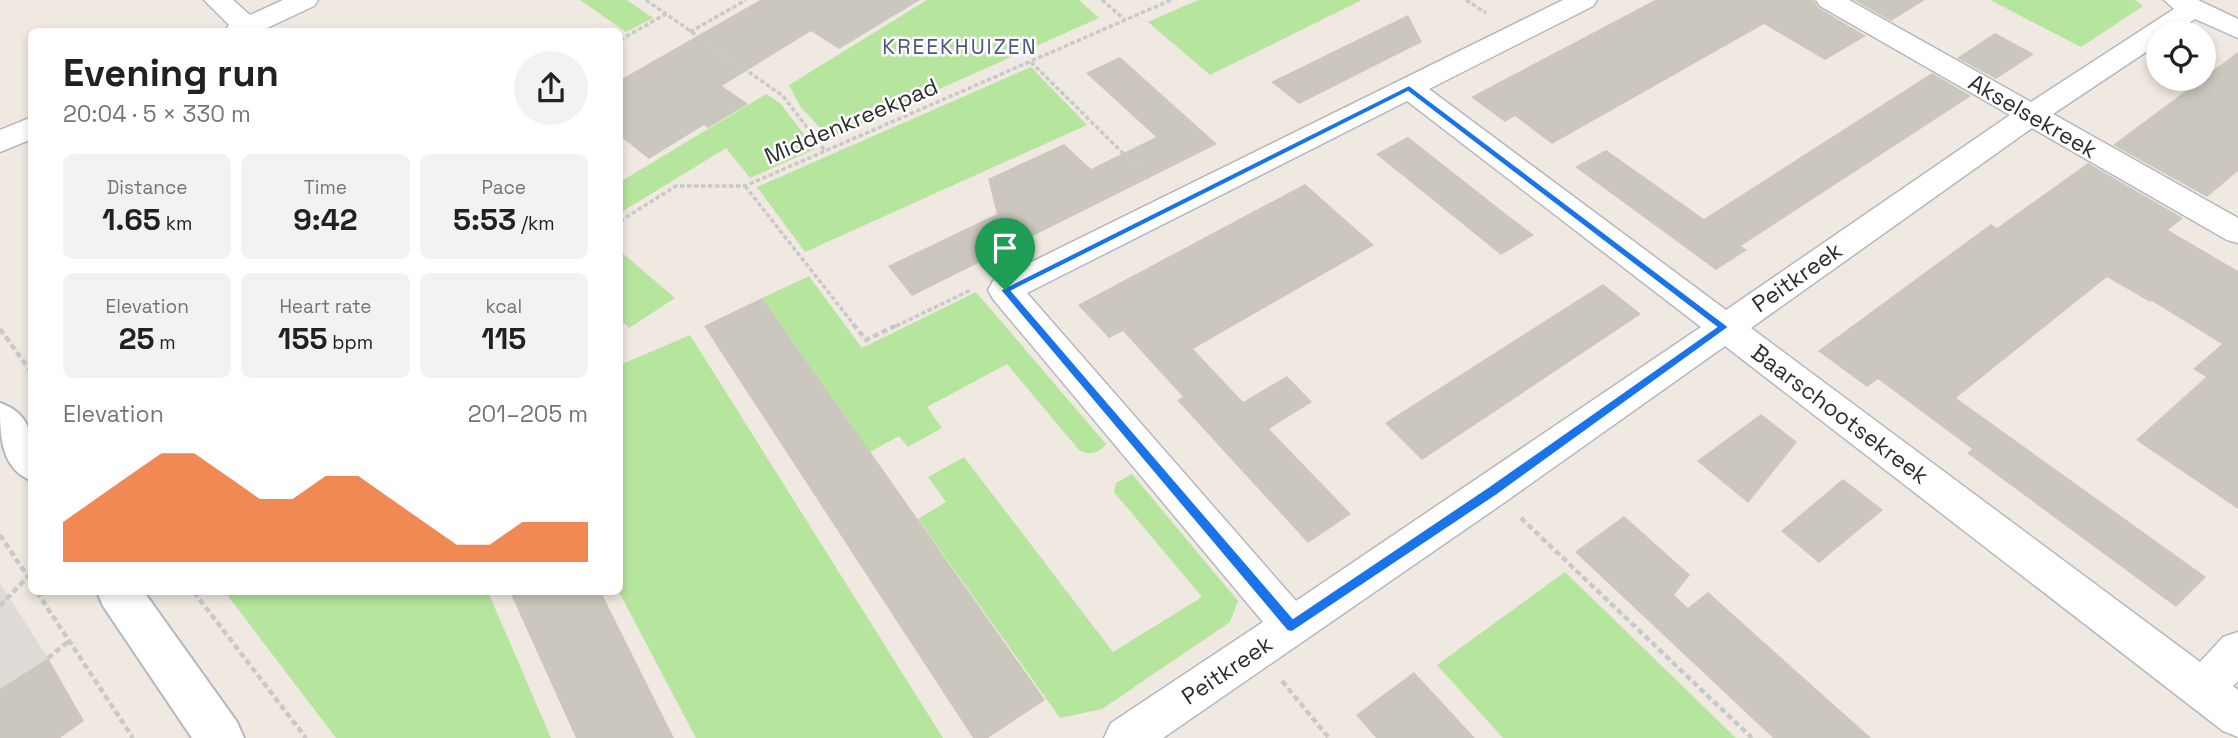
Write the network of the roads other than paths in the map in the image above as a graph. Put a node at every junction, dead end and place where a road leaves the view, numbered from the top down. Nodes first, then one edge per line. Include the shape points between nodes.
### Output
1 (217, 0) edge
2 (305, 0) edge
3 (1584, 0) edge
4 (1829, 0) edge
5 (2186, 4) edge
6 (244, 28) edge
7 (250, 28) edge
8 (2238, 30) edge
9 (1409, 88) junction
10 (2031, 115) junction
11 (28, 129) edge
12 (0, 142) edge
13 (2238, 232) edge
14 (1724, 327) junction
15 (0, 419) edge
16 (28, 458) edge
17 (121, 595) edge
18 (1292, 626) junction
19 (2238, 651) edge
20 (2203, 689) junction
21 (2238, 716) edge
22 (220, 738) edge
23 (1126, 738) edge

1 - 6 street
2 - 7 street
3 - 9 street
4 - 10 street, Akselsekreek
5 - 8 street
5 - 10 street, Peitkreek
9 - 14 street, Baarschootsekreek
9 - 18 street via 1005,290
10 - 13 street, Akselsekreek
10 - 14 street, Peitkreek
11 - 12 street
14 - 18 street, Peitkreek
14 - 20 street, Baarschootsekreek
15 - 16 street
17 - 22 street
18 - 23 street, Peitkreek
19 - 20 street
20 - 21 street, Baarschootsekreek

